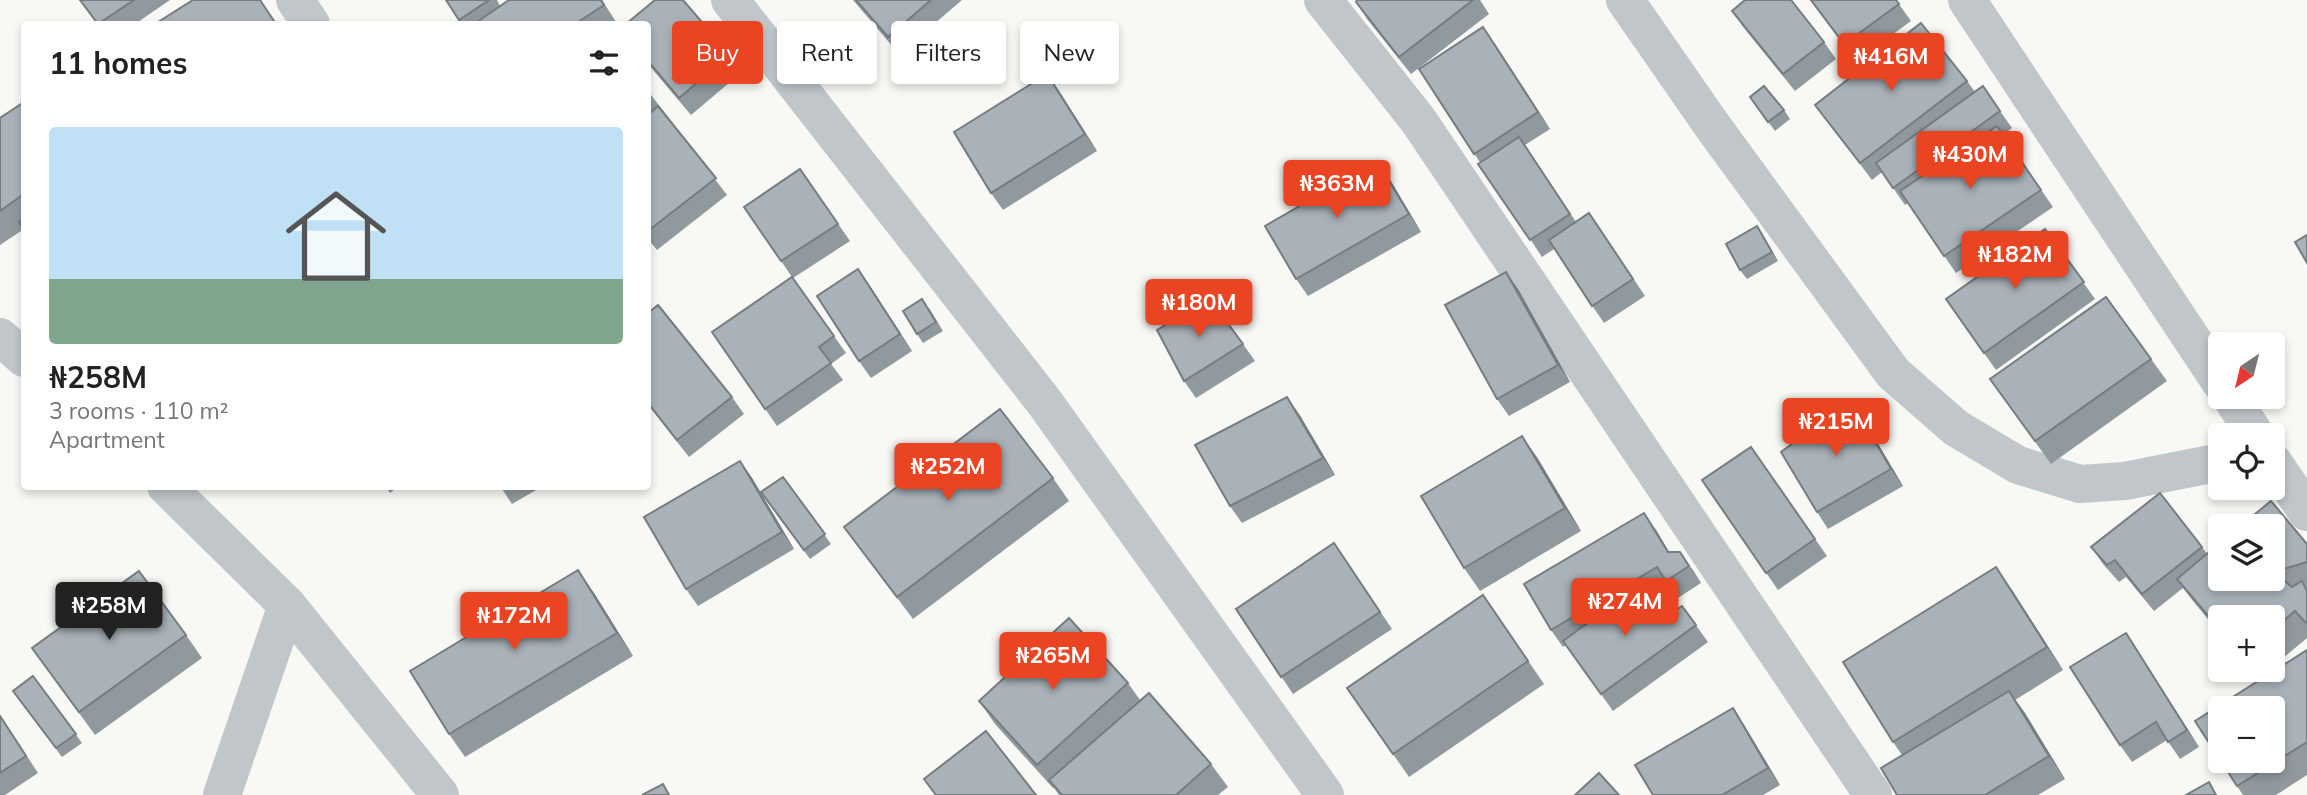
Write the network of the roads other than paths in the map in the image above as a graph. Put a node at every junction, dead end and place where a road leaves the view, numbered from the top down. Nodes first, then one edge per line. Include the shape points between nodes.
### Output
1 (295, 0) edge
2 (730, 0) edge
3 (1324, 0) edge
4 (1625, 0) edge
5 (1967, 0) edge
6 (309, 21) edge
7 (0, 337) edge
8 (21, 355) edge
9 (2208, 363) edge
10 (2208, 465) edge
11 (2285, 480) edge
12 (170, 490) edge
13 (2307, 512) edge
14 (287, 605) junction
15 (222, 795) edge
16 (440, 795) edge
17 (1325, 795) edge
18 (1873, 795) edge

1 - 6 street
2 - 17 street via 1045,403
3 - 18 street via 1418,120
4 - 10 street via 1893,373 1956,428 2018,465 2080,484 2125,481
5 - 9 street
7 - 8 street
11 - 13 street
12 - 14 street
14 - 15 street
14 - 16 street

